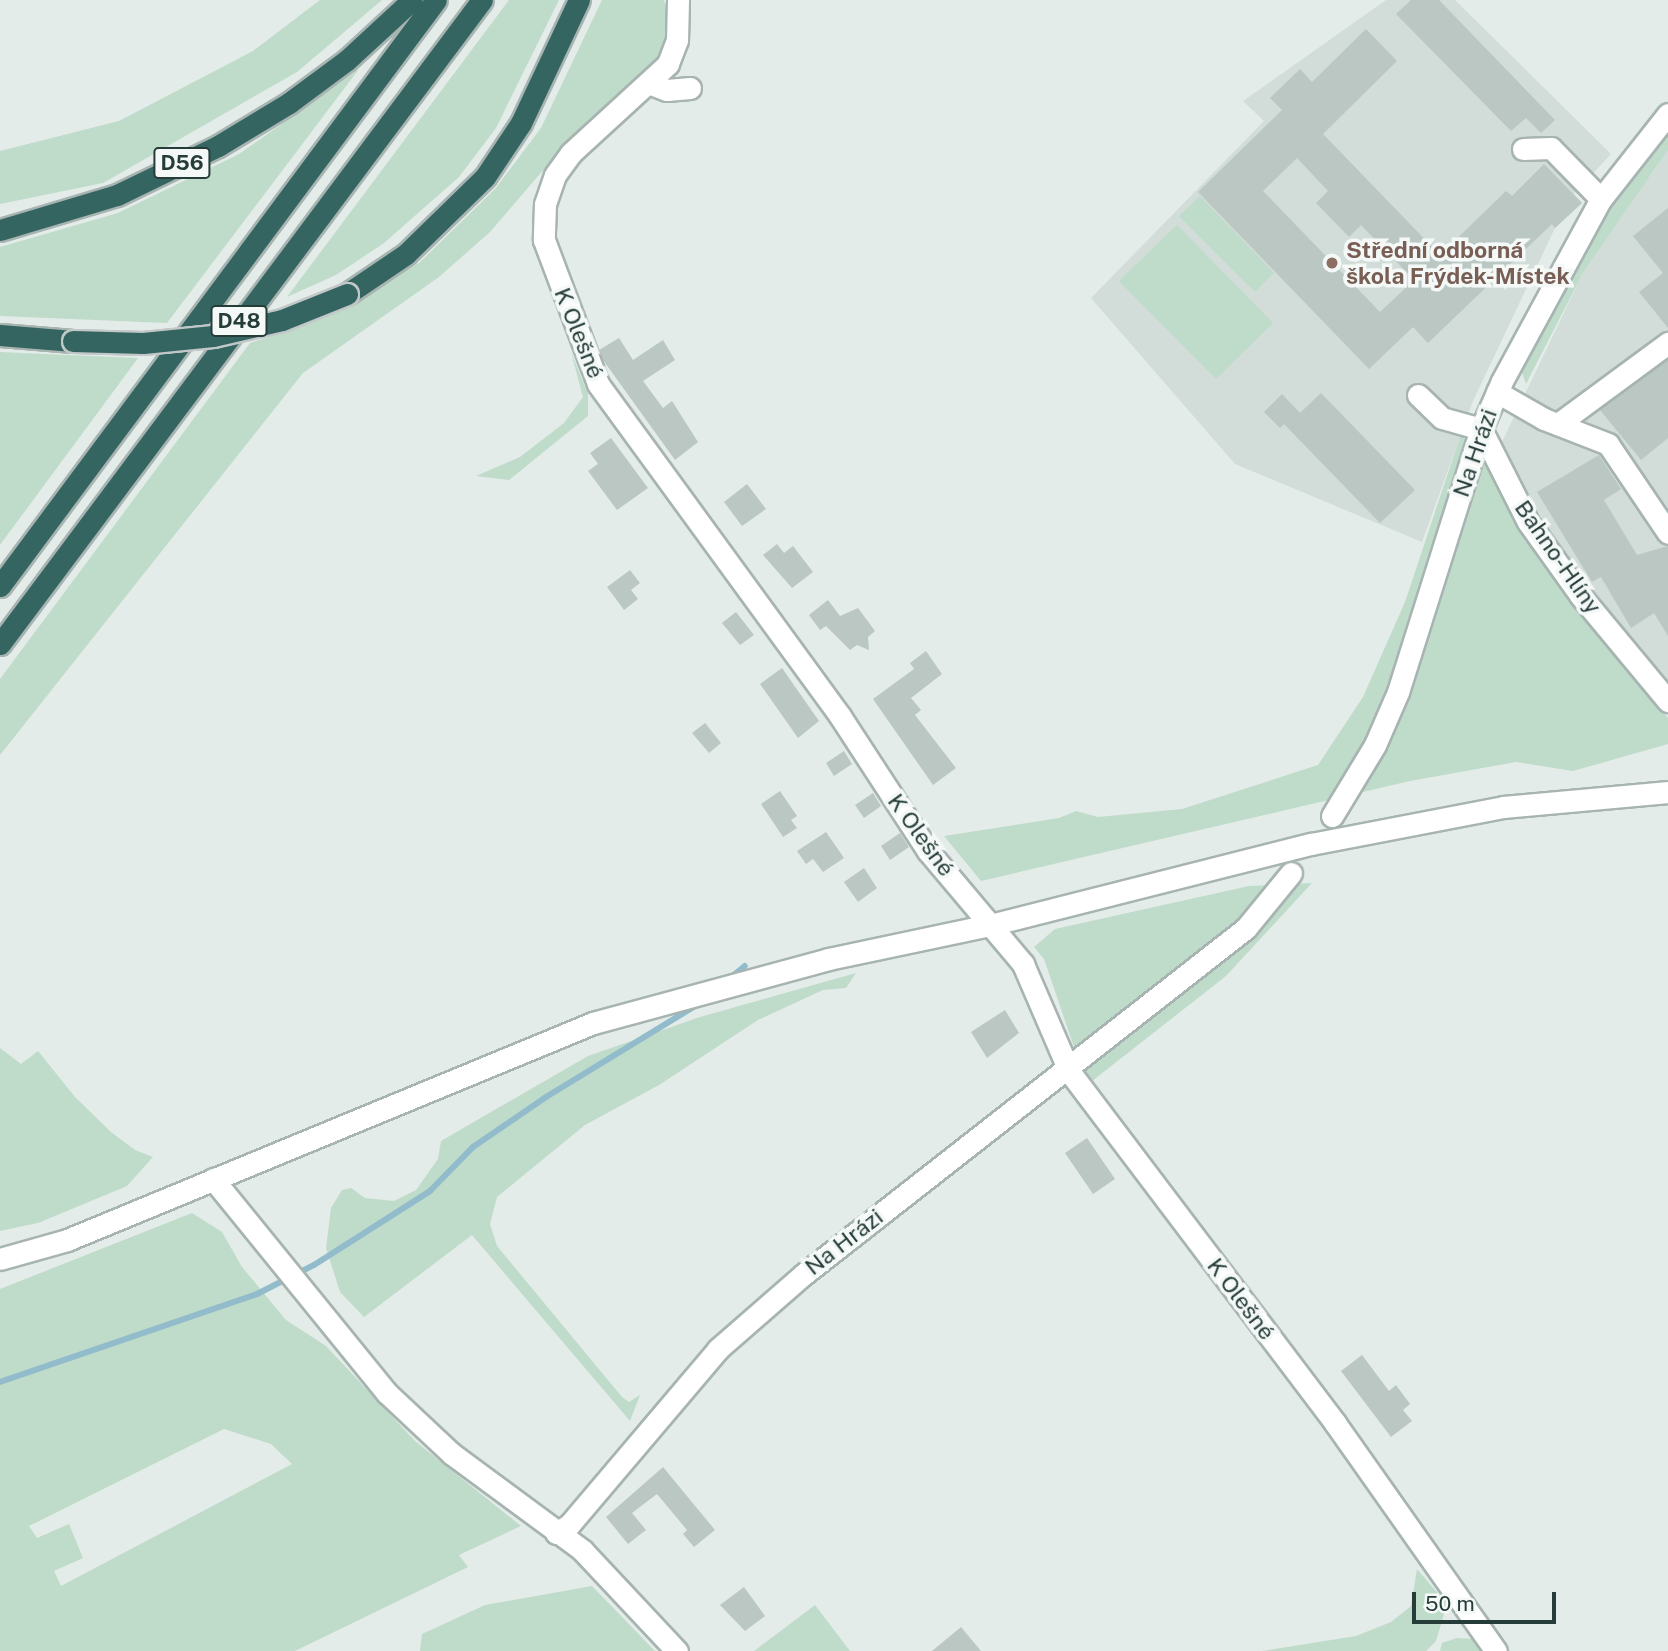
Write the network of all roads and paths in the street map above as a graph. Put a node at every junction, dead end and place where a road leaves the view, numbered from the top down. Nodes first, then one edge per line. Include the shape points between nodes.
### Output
1 (412, 0) edge
2 (436, 0) edge
3 (482, 0) edge
4 (579, 0) edge
5 (678, 0) edge
6 (651, 84) junction
7 (690, 88) dead end
8 (1668, 114) edge
9 (1523, 149) dead end
10 (1601, 199) junction
11 (0, 230) edge
12 (0, 335) edge
13 (1668, 343) edge
14 (1497, 392) junction
15 (1418, 395) dead end
16 (1558, 424) junction
17 (1481, 429) junction
18 (1668, 533) edge
19 (0, 586) edge
20 (0, 644) edge
21 (1668, 701) edge
22 (1668, 792) edge
23 (1332, 816) dead end
24 (1291, 873) dead end
25 (990, 925) junction
26 (1069, 1071) junction
27 (213, 1179) junction
28 (0, 1259) edge
29 (556, 1532) junction
30 (677, 1651) edge
31 (1496, 1651) edge

1 - 11 highway, D56 via 347,60 289,103 218,146 117,195
2 - 19 highway, D48
3 - 20 highway, D48
4 - 12 highway, bridge via 522,123 485,177 406,254 348,294 282,320 213,336 143,343
5 - 6 street, K Olešné via 677,40 668,64
6 - 7 street via 667,90
6 - 25 street, K Olešné via 571,153 555,175 545,204 544,240 598,384 840,716 928,851
8 - 10 street, Na Hrázi
9 - 10 street via 1551,148
10 - 14 street, Na Hrázi
13 - 16 street
14 - 16 street
14 - 17 street, Na Hrázi
15 - 17 street via 1442,418
16 - 18 street via 1608,444
17 - 21 street, Bahno-Hlíny via 1528,522 1580,595
17 - 23 street, Na Hrázi via 1398,692 1375,745
22 - 25 street via 1572,798 1432,820 1311,844
24 - 26 street, Na Hrázi via 1247,928
25 - 26 street, K Olešné via 1023,964
25 - 27 street via 593,1023
26 - 29 street, Na Hrázi via 804,1274 718,1349 569,1525
26 - 31 street, K Olešné via 1335,1423
27 - 28 street via 67,1240
27 - 29 street via 387,1394 452,1454
29 - 30 street via 582,1550

